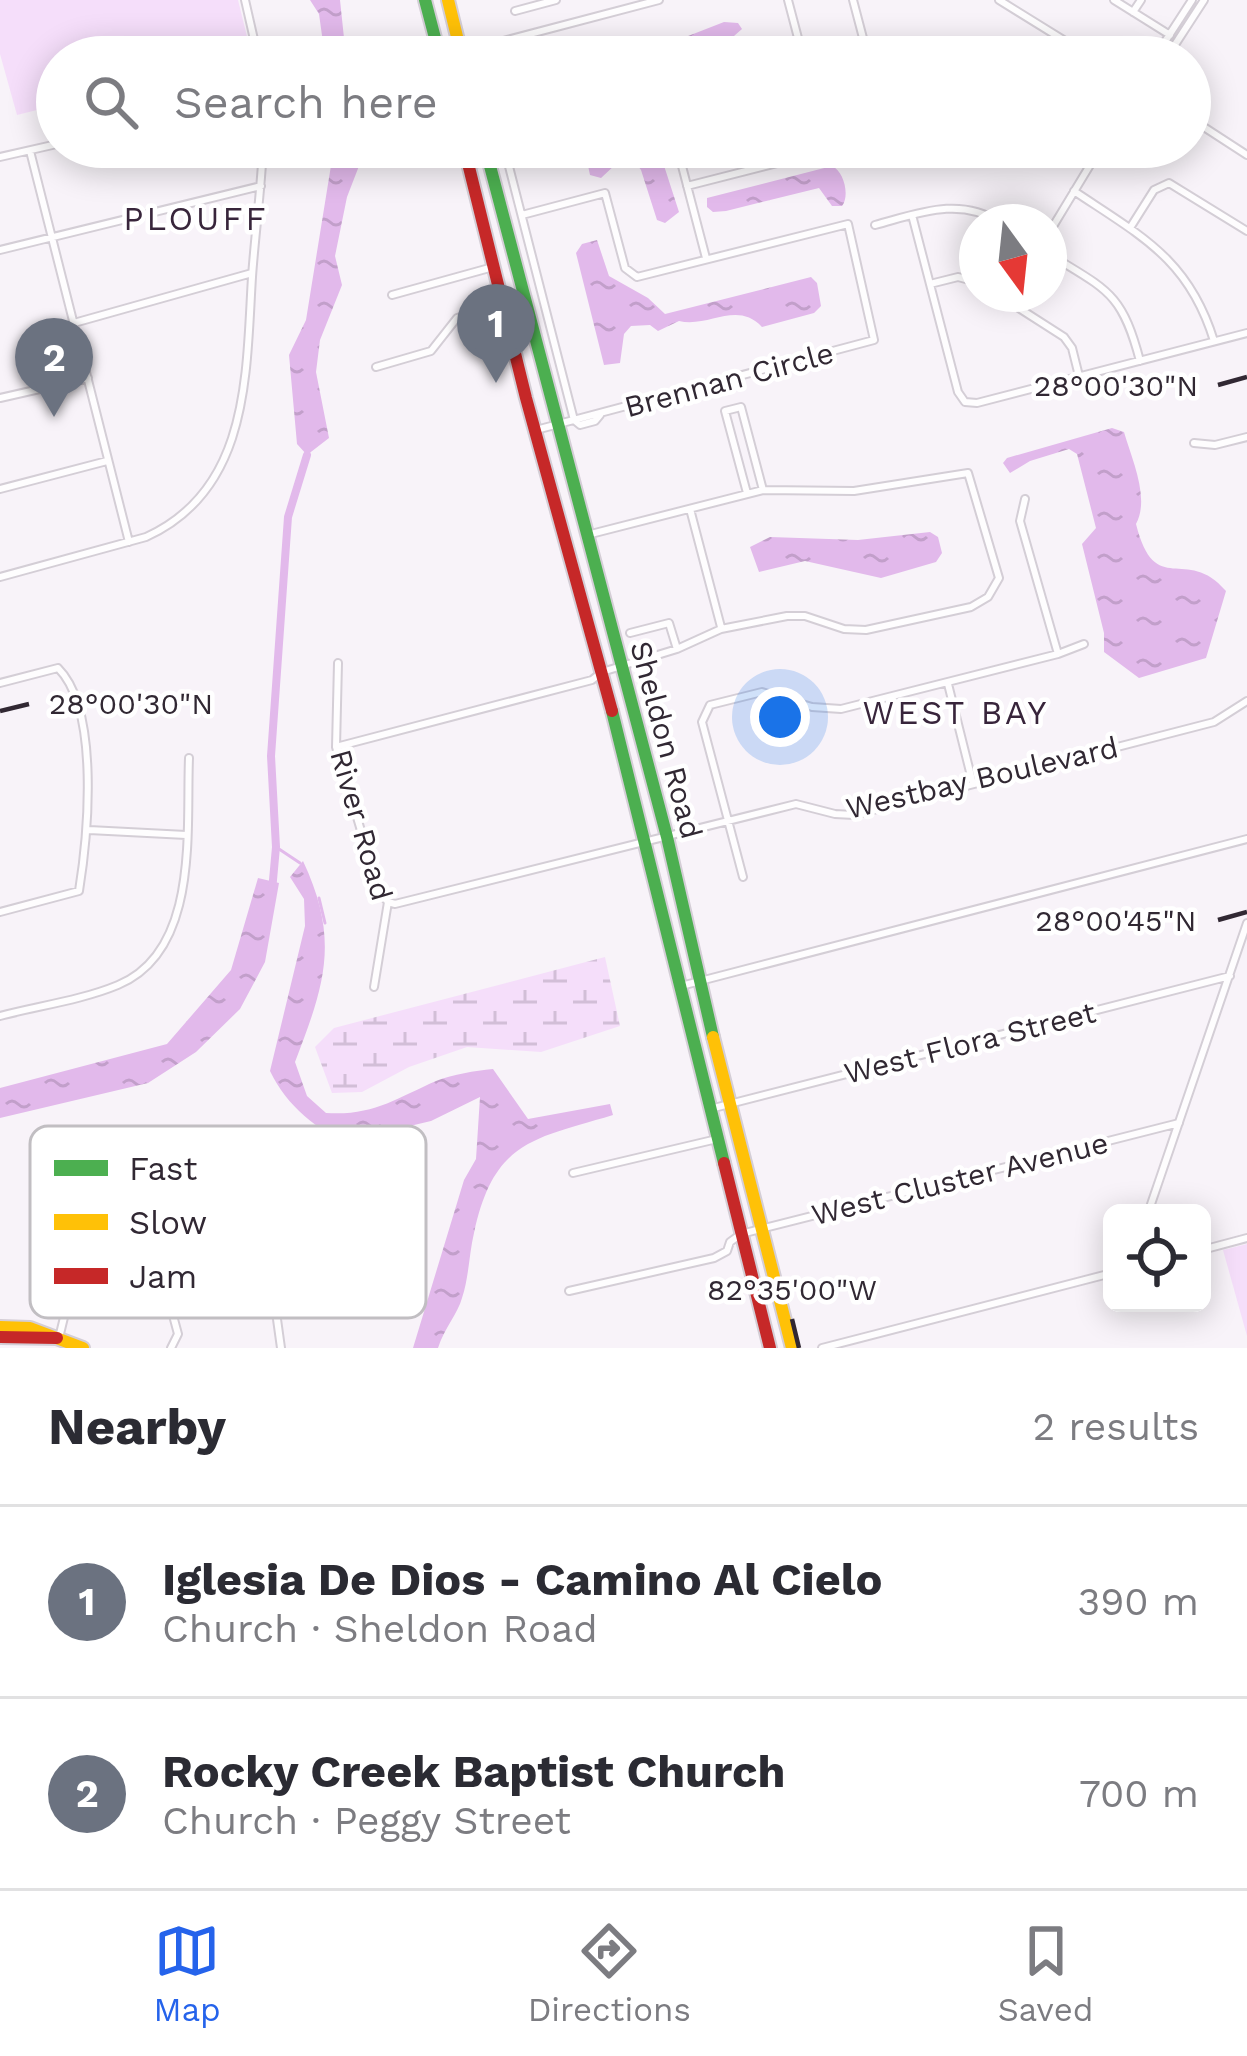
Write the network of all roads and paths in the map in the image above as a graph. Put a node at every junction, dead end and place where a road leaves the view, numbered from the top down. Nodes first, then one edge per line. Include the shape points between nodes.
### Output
1 (245, 0) edge
2 (425, 0) edge
3 (448, 0) edge
4 (556, 0) edge
5 (659, 0) edge
6 (788, 0) edge
7 (853, 0) edge
8 (999, 0) edge
9 (1114, 0) edge
10 (1141, 0) edge
11 (1192, 0) edge
12 (1204, 0) edge
13 (515, 10) dead end
14 (1133, 12) junction
15 (1170, 35) joint
16 (253, 36) edge
17 (434, 36) edge
18 (457, 36) edge
19 (522, 36) edge
20 (797, 36) edge
21 (862, 36) edge
22 (1057, 36) edge
23 (1181, 36) edge
24 (1211, 132) edge
25 (36, 149) edge
26 (30, 151) junction
27 (1247, 155) edge
28 (0, 158) edge
29 (262, 168) edge
30 (469, 168) edge
31 (491, 168) edge
32 (510, 168) edge
33 (682, 168) edge
34 (758, 168) edge
35 (1088, 168) edge
36 (261, 186) junction
37 (687, 186) junction
38 (1074, 191) junction
39 (1066, 204) edge
40 (959, 208) edge
41 (522, 215) junction
42 (912, 215) junction
43 (875, 225) dead end
44 (1130, 228) junction
45 (1247, 231) edge
46 (52, 238) junction
47 (0, 250) edge
48 (706, 258) junction
49 (1067, 266) edge
50 (493, 267) junction
51 (252, 273) junction
52 (959, 277) edge
53 (930, 284) junction
54 (392, 295) dead end
55 (502, 306) junction
56 (1025, 312) edge
57 (74, 323) junction
58 (1247, 333) edge
59 (1214, 342) junction
60 (1140, 361) junction
61 (376, 367) dead end
62 (1079, 377) junction
63 (88, 378) junction
64 (0, 398) edge
65 (574, 420) junction
66 (556, 425) junction
67 (535, 430) junction
68 (1247, 437) edge
69 (1194, 443) dead end
70 (107, 461) junction
71 (0, 489) edge
72 (763, 490) junction
73 (747, 494) junction
74 (1025, 499) dead end
75 (690, 508) junction
76 (586, 535) junction
77 (129, 542) junction
78 (0, 577) edge
79 (721, 628) junction
80 (630, 633) dead end
81 (1084, 644) dead end
82 (677, 649) junction
83 (1058, 654) junction
84 (338, 663) dead end
85 (622, 667) junction
86 (602, 672) junction
87 (0, 683) edge
88 (948, 683) junction
89 (1247, 701) edge
90 (336, 747) junction
91 (190, 758) dead end
92 (974, 784) junction
93 (728, 820) junction
94 (89, 830) junction
95 (186, 835) junction
96 (667, 837) junction
97 (1247, 839) edge
98 (643, 841) junction
99 (743, 877) dead end
100 (388, 902) junction
101 (0, 912) edge
102 (1247, 923) edge
103 (1230, 976) junction
104 (702, 980) junction
105 (681, 986) junction
106 (374, 987) dead end
107 (0, 1016) edge
108 (729, 1104) junction
109 (710, 1109) junction
110 (1179, 1123) junction
111 (717, 1139) junction
112 (573, 1173) dead end
113 (1151, 1204) edge
114 (761, 1229) junction
115 (741, 1234) junction
116 (1247, 1238) edge
117 (1211, 1248) edge
118 (1103, 1275) edge
119 (569, 1291) dead end
120 (64, 1318) edge
121 (174, 1318) edge
122 (277, 1318) edge
123 (0, 1327) edge
124 (0, 1337) edge
125 (59, 1338) junction
126 (83, 1348) edge
127 (171, 1348) edge
128 (281, 1348) edge
129 (770, 1348) edge
130 (792, 1348) edge
131 (822, 1348) edge

1 - 16 street
2 - 17 main road
3 - 18 main road
4 - 13 street
5 - 19 street
6 - 20 street
7 - 21 street
8 - 22 street
9 - 14 street
10 - 14 street
11 - 15 street
12 - 23 street
14 - 15 street
24 - 27 street
25 - 26 street
26 - 28 street
26 - 46 street
29 - 36 street
30 - 50 main road, Sheldon Road
31 - 66 main road, Sheldon Road
32 - 41 street
33 - 37 street
34 - 37 street
35 - 38 street
36 - 46 street
36 - 51 street
37 - 48 street
38 - 39 street
38 - 44 street
40 - 42 street
41 - 48 street, Brennan Circle via 604,193 629,274
41 - 65 street
42 - 43 street
42 - 53 street
44 - 45 street via 1154,190 1168,183
44 - 59 street via 1185,275
46 - 47 street
46 - 57 street
48 - 65 street, Brennan Circle via 848,224 874,340
49 - 60 street via 1117,300
50 - 54 street
50 - 55 main road, Sheldon Road
51 - 57 street
51 - 77 street via 244,394 230,445 192,510
52 - 53 street
53 - 62 street via 965,401
55 - 61 street via 457,317 430,351
55 - 67 main road, Sheldon Road
56 - 62 street via 1064,337
57 - 63 street
58 - 59 street
59 - 60 street
60 - 62 street
63 - 64 street
63 - 70 street
65 - 66 street, Brennan Circle
66 - 67 street, Brennan Circle
66 - 76 main road, Sheldon Road
67 - 86 main road, Sheldon Road
68 - 69 street
70 - 71 street
70 - 77 street
72 - 73 street
72 - 73 street via 741,407 724,411
72 - 79 street via 854,491 968,473 999,578 971,607 866,630 806,616
73 - 75 street
74 - 83 street via 1020,521
75 - 76 street
75 - 79 street
76 - 85 main road, Sheldon Road
77 - 78 street
79 - 82 street
80 - 82 street via 669,623
81 - 83 street
82 - 85 street
83 - 88 street
84 - 90 street, River Road
85 - 86 street
85 - 96 main road, Sheldon Road
86 - 90 street
86 - 98 main road, Sheldon Road
87 - 94 street via 58,668 71,680 88,766
88 - 92 street
88 - 93 street via 841,709 762,692 710,705 702,722
89 - 92 street, Westbay Boulevard via 1214,722
90 - 100 street, River Road
91 - 95 street
92 - 93 street, Westbay Boulevard via 854,814 796,804
93 - 96 street, Westbay Boulevard
93 - 99 street
94 - 95 street
94 - 101 street via 79,891
95 - 107 street via 175,922 152,959 121,985
96 - 98 street, Westbay Boulevard
96 - 104 main road, Sheldon Road
97 - 104 street
98 - 100 street, Westbay Boulevard
98 - 105 main road, Sheldon Road
100 - 106 street, River Road
102 - 103 street
103 - 108 street, West Flora Street
103 - 110 street
104 - 105 street
104 - 108 main road, Sheldon Road
105 - 109 main road, Sheldon Road
108 - 109 street, West Flora Street
108 - 114 main road, Sheldon Road
109 - 111 main road, Sheldon Road
110 - 113 street
110 - 114 street, West Cluster Avenue
111 - 112 street
111 - 115 main road, Sheldon Road
114 - 115 street, West Cluster Avenue
114 - 130 main road, Sheldon Road
115 - 119 street, West Cluster Avenue via 714,1258
115 - 129 main road, Sheldon Road
116 - 117 street
118 - 131 street
120 - 125 street
121 - 127 street
122 - 128 street
123 - 125 main road
124 - 125 main road
125 - 126 main road

